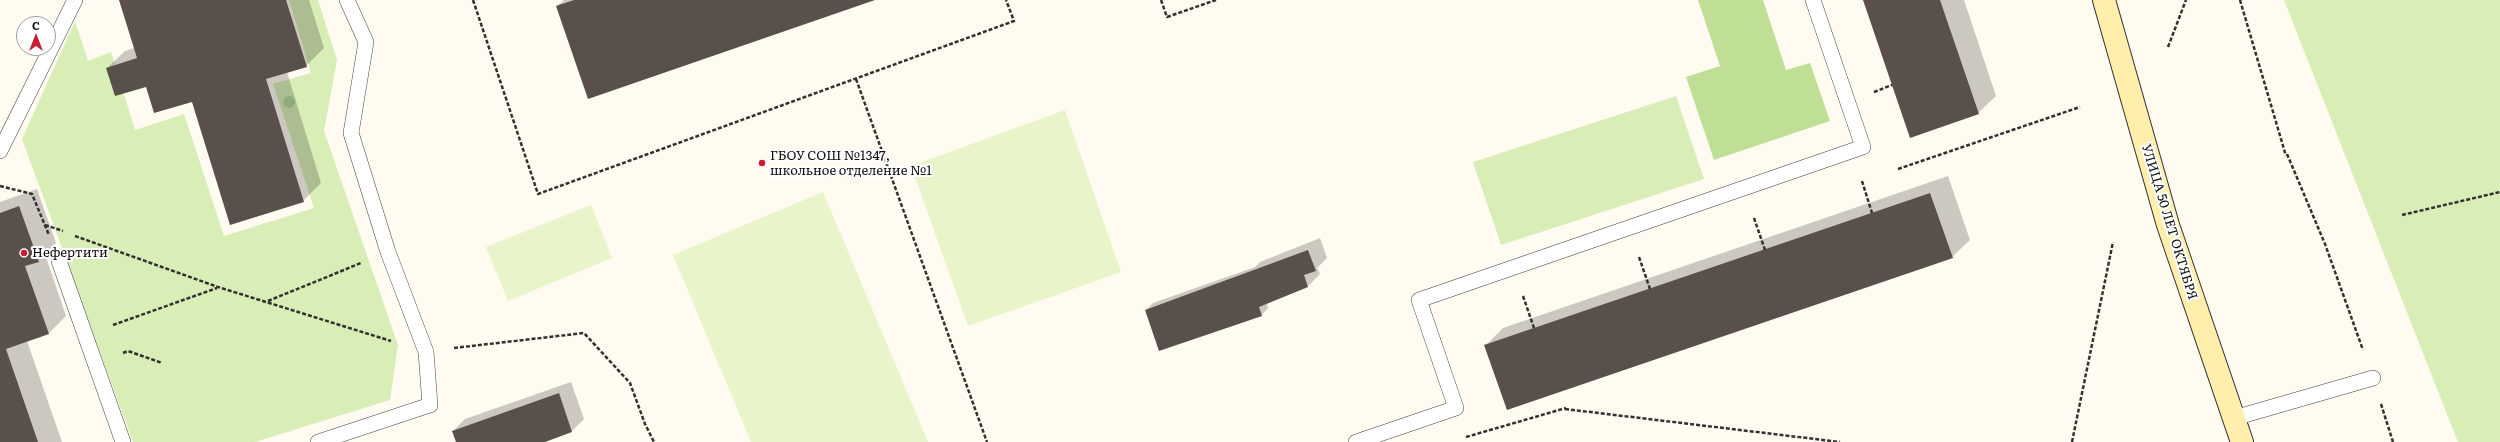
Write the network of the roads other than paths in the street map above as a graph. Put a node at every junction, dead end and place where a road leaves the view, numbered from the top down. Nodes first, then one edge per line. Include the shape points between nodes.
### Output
1 (75, 0) edge
2 (347, 0) edge
3 (1813, 0) edge
4 (2104, 0) edge
5 (0, 151) edge
6 (59, 261) road end
7 (2373, 378) road end
8 (2234, 418) junction
9 (123, 442) edge
10 (318, 442) edge
11 (1356, 442) edge
12 (2242, 442) edge

1 - 5 lane
2 - 10 lane via 366,42 351,133 388,252 426,352 430,405
3 - 11 lane via 1863,147 1419,300 1456,408
4 - 8 street, УЛИЦА 50 ЛЕТ ОКТЯБРЯ via 2168,225
6 - 9 lane
7 - 8 lane
8 - 12 street, УЛИЦА 50 ЛЕТ ОКТЯБРЯ

